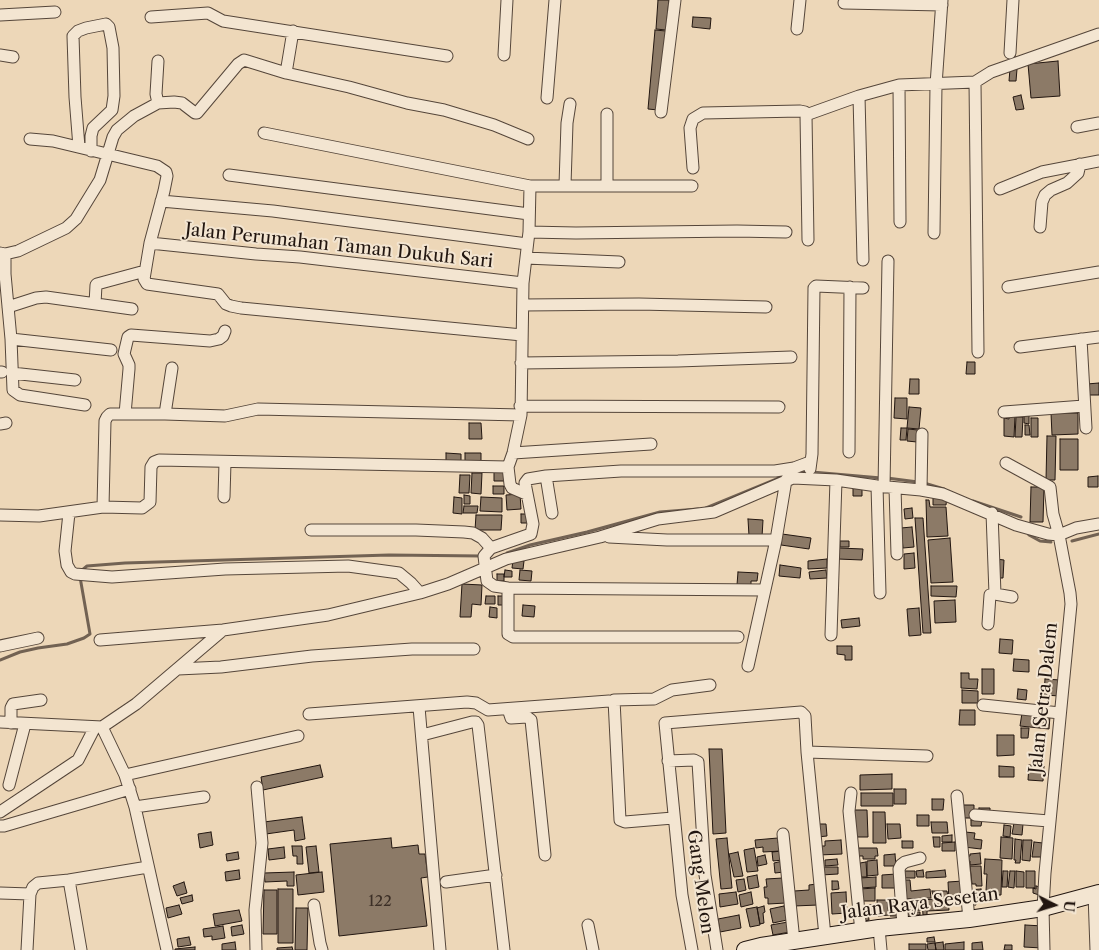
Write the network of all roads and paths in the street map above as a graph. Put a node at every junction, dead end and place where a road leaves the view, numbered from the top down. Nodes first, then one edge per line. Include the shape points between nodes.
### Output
1 (508, 0) edge
2 (555, 0) edge
3 (675, 0) edge
4 (800, 0) edge
5 (1013, 0) edge
6 (844, 2) dead end
7 (942, 3) edge
8 (55, 12) dead end
9 (0, 15) edge
10 (151, 17) dead end
11 (797, 29) dead end
12 (293, 31) junction
13 (1099, 34) edge
14 (1010, 53) dead end
15 (0, 55) edge
16 (504, 55) dead end
17 (448, 56) dead end
18 (13, 57) dead end
19 (158, 61) dead end
20 (286, 73) junction
21 (975, 82) junction
22 (936, 85) junction
23 (899, 86) junction
24 (859, 96) junction
25 (547, 98) dead end
26 (158, 103) junction
27 (570, 104) dead end
28 (661, 112) dead end
29 (607, 114) dead end
30 (806, 115) junction
31 (1099, 123) edge
32 (1077, 126) dead end
33 (264, 133) dead end
34 (30, 139) dead end
35 (528, 139) dead end
36 (79, 147) junction
37 (91, 151) junction
38 (107, 156) junction
39 (1099, 161) edge
40 (1080, 164) junction
41 (693, 168) dead end
42 (229, 175) dead end
43 (565, 185) junction
44 (530, 186) junction
45 (607, 186) junction
46 (692, 186) dead end
47 (1000, 189) dead end
48 (161, 201) junction
49 (529, 214) junction
50 (900, 222) dead end
51 (1040, 227) dead end
52 (529, 232) junction
53 (786, 232) dead end
54 (934, 233) dead end
55 (808, 240) dead end
56 (150, 242) junction
57 (527, 244) junction
58 (3, 253) edge
59 (526, 258) junction
60 (863, 260) dead end
61 (888, 261) dead end
62 (619, 262) dead end
63 (145, 271) junction
64 (1099, 272) edge
65 (524, 282) junction
66 (850, 287) junction
67 (1008, 287) dead end
68 (863, 288) dead end
69 (95, 304) junction
70 (523, 305) junction
71 (8, 307) junction
72 (766, 307) dead end
73 (132, 309) dead end
74 (225, 331) dead end
75 (522, 335) junction
76 (1099, 337) edge
77 (12, 339) junction
78 (1081, 340) junction
79 (1020, 347) dead end
80 (112, 350) dead end
81 (978, 352) dead end
82 (791, 357) dead end
83 (521, 363) junction
84 (172, 368) dead end
85 (4, 373) edge
86 (75, 380) dead end
87 (85, 404) dead end
88 (1084, 406) junction
89 (779, 407) dead end
90 (520, 410) junction
91 (1004, 412) dead end
92 (125, 414) junction
93 (164, 414) junction
94 (1086, 428) dead end
95 (922, 434) dead end
96 (651, 444) dead end
97 (849, 452) dead end
98 (513, 453) junction
99 (225, 462) junction
100 (1006, 463) dead end
101 (508, 467) junction
102 (809, 471) junction
103 (546, 476) junction
104 (786, 480) junction
105 (836, 480) junction
106 (885, 483) junction
107 (921, 485) junction
108 (526, 494) junction
109 (224, 497) dead end
110 (103, 507) junction
111 (69, 513) junction
112 (552, 513) dead end
113 (992, 513) junction
114 (0, 515) edge
115 (1099, 524) edge
116 (310, 530) dead end
117 (1059, 535) junction
118 (600, 537) junction
119 (776, 540) junction
120 (897, 554) dead end
121 (487, 559) junction
122 (508, 588) junction
123 (764, 590) junction
124 (420, 593) junction
125 (880, 593) dead end
126 (994, 594) junction
127 (1012, 597) dead end
128 (988, 624) dead end
129 (223, 630) junction
130 (831, 635) dead end
131 (738, 637) dead end
132 (38, 638) dead end
133 (100, 640) dead end
134 (0, 646) edge
135 (474, 649) dead end
136 (748, 666) dead end
137 (178, 669) junction
138 (710, 685) dead end
139 (41, 700) dead end
140 (609, 701) dead end
141 (419, 706) junction
142 (983, 706) dead end
143 (508, 708) junction
144 (1060, 713) junction
145 (310, 714) dead end
146 (6, 722) edge
147 (25, 724) junction
148 (99, 727) junction
149 (422, 735) junction
150 (298, 736) dead end
151 (807, 752) junction
152 (927, 756) dead end
153 (668, 761) junction
154 (126, 775) junction
155 (9, 785) dead end
156 (257, 787) dead end
157 (130, 789) junction
158 (851, 793) dead end
159 (957, 796) dead end
160 (204, 797) dead end
161 (135, 807) junction
162 (0, 812) edge
163 (975, 815) dead end
164 (673, 818) junction
165 (1049, 821) junction
166 (0, 826) edge
167 (783, 834) dead end
168 (545, 855) dead end
169 (920, 858) dead end
170 (148, 867) junction
171 (496, 875) junction
172 (69, 880) junction
173 (446, 882) dead end
174 (0, 893) edge
175 (30, 894) junction
176 (1097, 894) edge
177 (314, 905) dead end
178 (1043, 908) junction
179 (969, 920) junction
180 (588, 925) dead end
181 (903, 926) junction
182 (879, 928) junction
183 (861, 932) junction
184 (825, 936) junction
185 (794, 942) junction
186 (756, 949) edge
187 (27, 950) edge
188 (81, 950) edge
189 (167, 950) edge
190 (256, 950) edge
191 (322, 950) edge
192 (440, 950) edge
193 (504, 950) edge
194 (593, 950) edge
195 (692, 950) edge
196 (717, 950) edge
197 (881, 950) edge
198 (1044, 950) edge
199 (1096, 950) edge

1 - 16 street
2 - 25 street
3 - 28 street
4 - 11 street
5 - 14 street
6 - 7 street
7 - 22 street
8 - 9 street
10 - 12 street via 208,13 223,20
12 - 17 street
12 - 20 street
13 - 21 street via 992,72
15 - 18 street
19 - 26 street
20 - 26 street via 244,60 197,113 179,102
20 - 35 street via 444,110
21 - 22 street
21 - 81 street
22 - 23 street
22 - 54 street
23 - 24 street
23 - 50 street
24 - 30 street
24 - 60 street
26 - 38 street via 117,130
27 - 43 street
29 - 45 street
30 - 41 street via 800,111 703,113 693,118 690,128
30 - 55 street
31 - 32 street
33 - 44 street
34 - 36 street
36 - 37 street
36 - 37 street via 73,36 78,30 106,24 110,27 114,96 112,110 93,128
37 - 38 street
38 - 48 street via 162,169 167,176
38 - 58 street via 100,180 76,219 66,228 24,249
39 - 40 street
40 - 47 street via 1042,172
40 - 51 street via 1078,173 1067,183 1045,195
42 - 49 street
43 - 44 street
43 - 45 street
44 - 49 street
45 - 46 street
48 - 56 street
48 - 57 street, Jalan Perumahan Taman Dukuh Sari via 274,211
49 - 52 street
52 - 53 street
52 - 57 street
56 - 63 street
56 - 65 street, Jalan Perumahan Taman Dukuh Sari
57 - 59 street
58 - 71 street
59 - 62 street
59 - 65 street
61 - 106 street
63 - 69 street via 96,285
63 - 75 street via 147,284 218,294 231,306
64 - 67 street
65 - 70 street
66 - 68 street
66 - 97 street
66 - 102 street via 816,286 813,290 812,454
69 - 71 street via 46,297
69 - 73 street
70 - 72 street
70 - 75 street
71 - 77 street
74 - 92 street via 219,339 210,340 128,337 124,354 129,370
75 - 83 street
76 - 78 street
77 - 80 street
77 - 85 street
78 - 79 street
78 - 88 street
82 - 83 street
83 - 90 street
84 - 93 street
85 - 86 street
85 - 87 street via 20,395
88 - 91 street
88 - 94 street
89 - 90 street
90 - 93 street via 258,408 225,416
90 - 98 street
92 - 93 street
92 - 110 street via 106,417
95 - 107 street
96 - 98 street
98 - 101 street
99 - 101 street
99 - 109 street
99 - 110 street via 159,460 151,467 148,505 142,508
100 - 117 street, Jalan Setra Dalem via 1050,487 1052,514
101 - 108 street via 512,488
102 - 103 street via 794,468 775,471 621,471
102 - 104 street
102 - 105 street
103 - 108 street via 525,481
103 - 112 street
104 - 118 street via 714,512 658,519
104 - 119 street
105 - 106 street
105 - 130 street
106 - 107 street
106 - 120 street
106 - 125 street
107 - 113 street
108 - 121 street via 533,524 531,534
110 - 111 street
111 - 114 street
111 - 124 street via 65,551 67,565 71,572 82,575 112,577 225,569 348,566 399,573
113 - 117 street via 1016,525
113 - 126 street
115 - 117 street
116 - 121 street via 473,533 482,538
117 - 144 street, Jalan Setra Dalem via 1070,604
118 - 119 street
118 - 121 street via 506,559
119 - 123 street
121 - 122 street via 486,578 490,584
121 - 124 street via 448,584
122 - 123 street
122 - 131 street via 508,634 513,637
123 - 136 street
124 - 129 street via 328,614
126 - 127 street
126 - 128 street via 989,598
129 - 133 street
129 - 137 street
132 - 134 street
135 - 137 street via 412,649
137 - 148 street via 136,704
138 - 164 street via 672,690 654,698 614,700 620,820
139 - 146 street via 13,704
140 - 143 street
141 - 143 street via 467,702 488,710
141 - 145 street
141 - 149 street
142 - 144 street
143 - 168 street via 510,718 527,716 531,720
144 - 165 street, Jalan Setra Dalem
146 - 147 street
147 - 148 street
147 - 155 street
148 - 154 street
148 - 162 street via 78,760
149 - 171 street via 472,722 478,725
149 - 192 street
150 - 154 street
151 - 152 street
151 - 153 street, Gang Melon via 805,716 799,712 667,722 664,726
151 - 184 street
153 - 164 street, Gang Melon
153 - 196 street via 698,762 705,875
154 - 157 street
156 - 190 street via 262,843 255,910
157 - 161 street
157 - 166 street
158 - 183 street
159 - 179 street
160 - 161 street
161 - 170 street
163 - 165 street
164 - 195 street, Gang Melon
165 - 178 street, Jalan Setra Dalem
167 - 185 street
169 - 181 street via 900,865
170 - 172 street
170 - 189 street
171 - 173 street
171 - 193 street
172 - 175 street via 38,883
172 - 188 street
174 - 175 street
175 - 187 street
176 - 178 main road, Jalan Raya Sesetan
176 - 199 street
177 - 191 street
178 - 179 main road, Jalan Raya Sesetan
178 - 198 street, Jalan Setra Dalem
179 - 181 main road, Jalan Raya Sesetan
180 - 194 street
181 - 182 main road, Jalan Raya Sesetan
182 - 183 main road, Jalan Raya Sesetan
182 - 197 street
183 - 184 main road, Jalan Raya Sesetan
184 - 185 main road, Jalan Raya Sesetan
185 - 186 main road, Jalan Raya Sesetan

